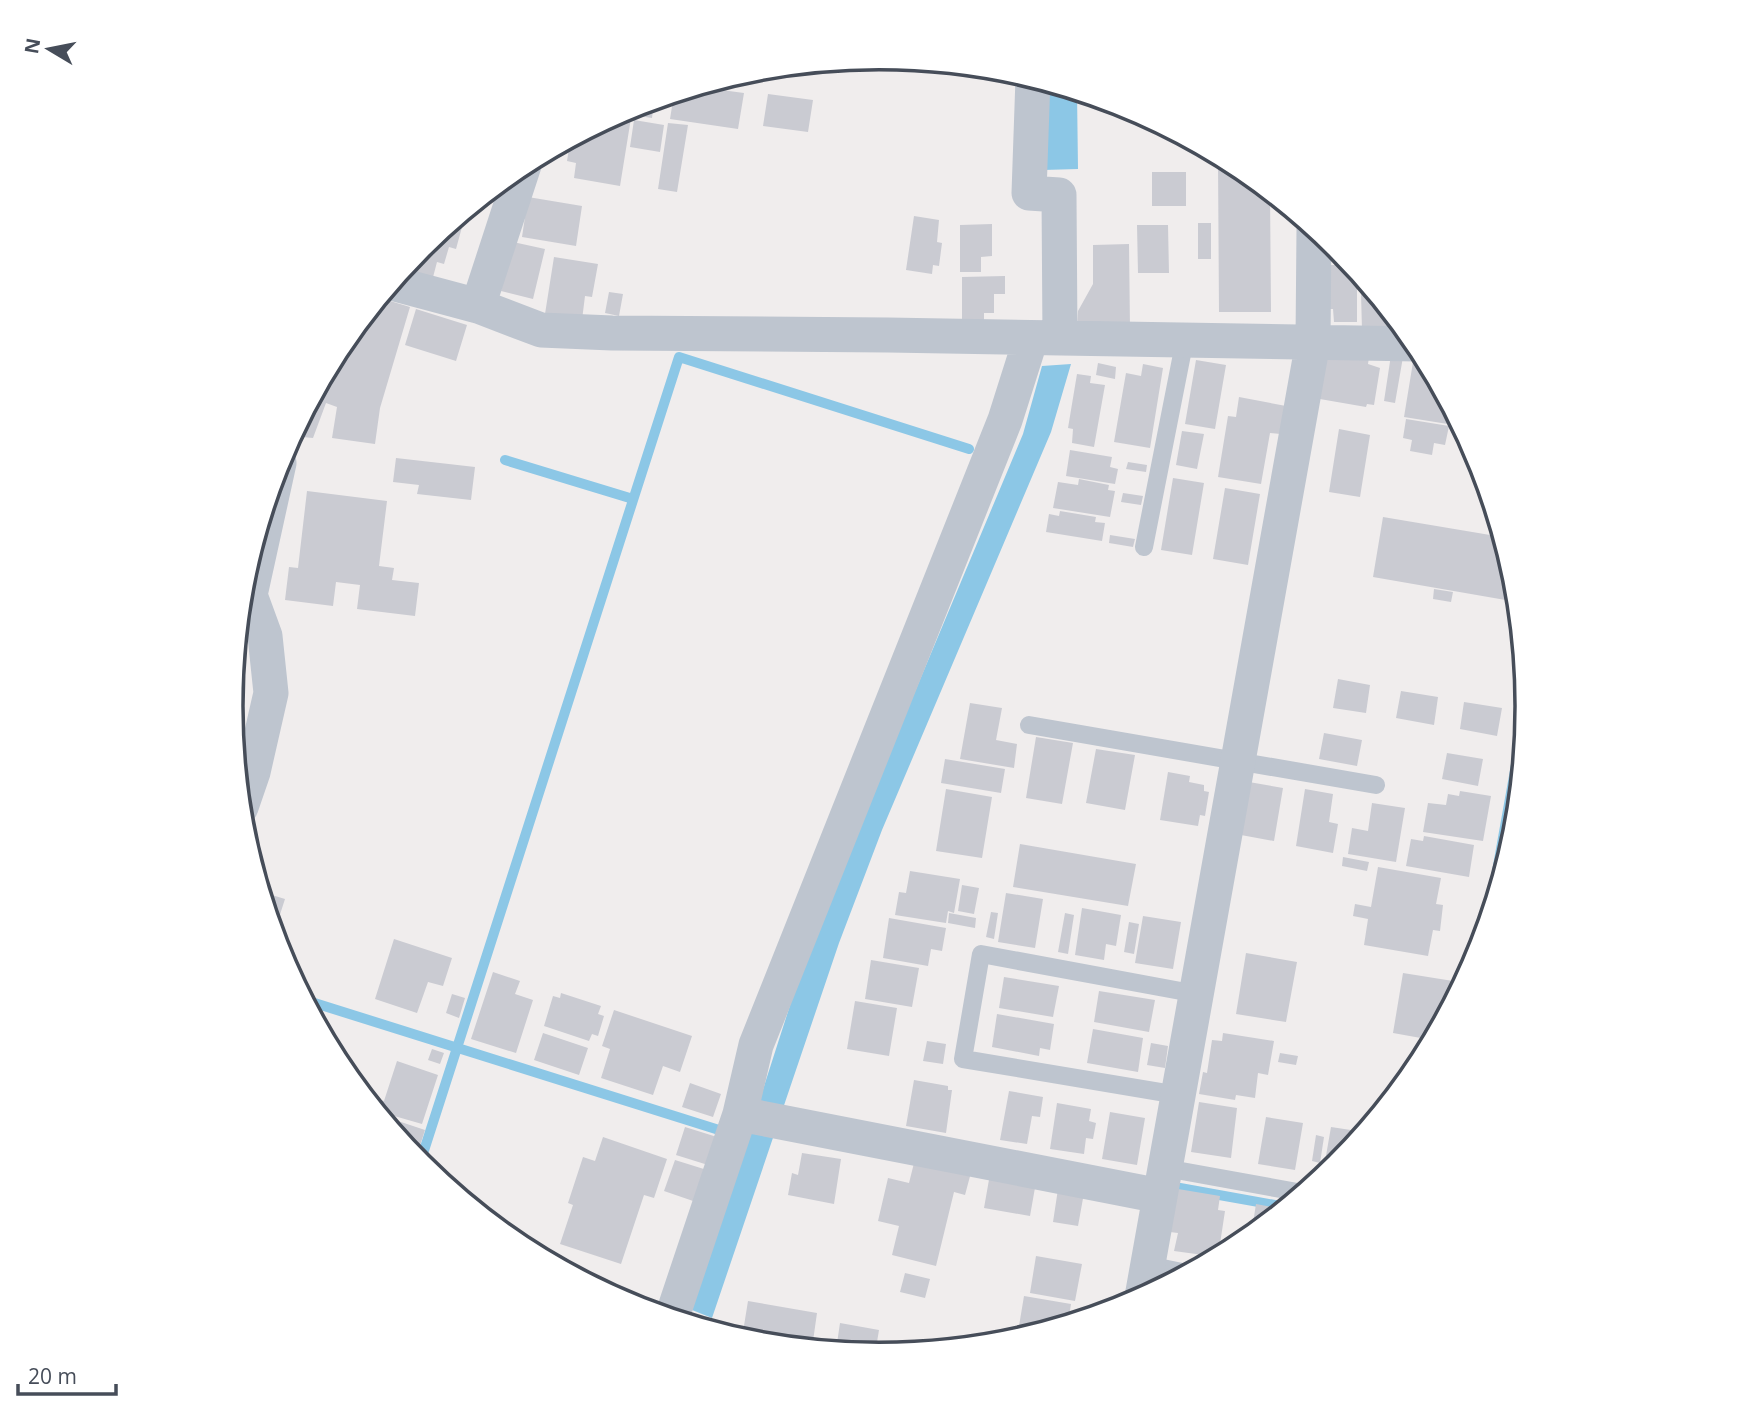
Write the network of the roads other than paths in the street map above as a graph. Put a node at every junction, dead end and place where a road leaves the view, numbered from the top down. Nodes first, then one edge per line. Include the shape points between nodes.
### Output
1 (1032, 89) edge
2 (518, 183) edge
3 (1314, 242) edge
4 (402, 286) edge
5 (478, 306) junction
6 (1045, 338) junction
7 (1185, 340) junction
8 (1313, 342) junction
9 (1401, 344) edge
10 (1144, 547) dead end
11 (252, 607) edge
12 (1029, 725) dead end
13 (1238, 761) junction
14 (249, 785) edge
15 (1376, 785) dead end
16 (1196, 994) junction
17 (1178, 1095) junction
18 (757, 1118) junction
19 (1163, 1182) junction
20 (1290, 1192) edge
21 (1145, 1281) edge
22 (676, 1308) edge

1 - 6 street via 1029,194 1059,195
2 - 5 street
3 - 8 street
4 - 5 street
5 - 6 street via 541,330
6 - 7 street
6 - 18 street via 1005,419 756,1045
7 - 8 street
7 - 10 lane
8 - 9 street
8 - 13 street
11 - 14 street via 265,636 271,693
12 - 13 lane
13 - 15 lane
13 - 16 street
16 - 17 street
16 - 17 lane via 981,954 962,1059
17 - 19 street
18 - 19 street
18 - 22 street
19 - 20 lane
19 - 21 street

